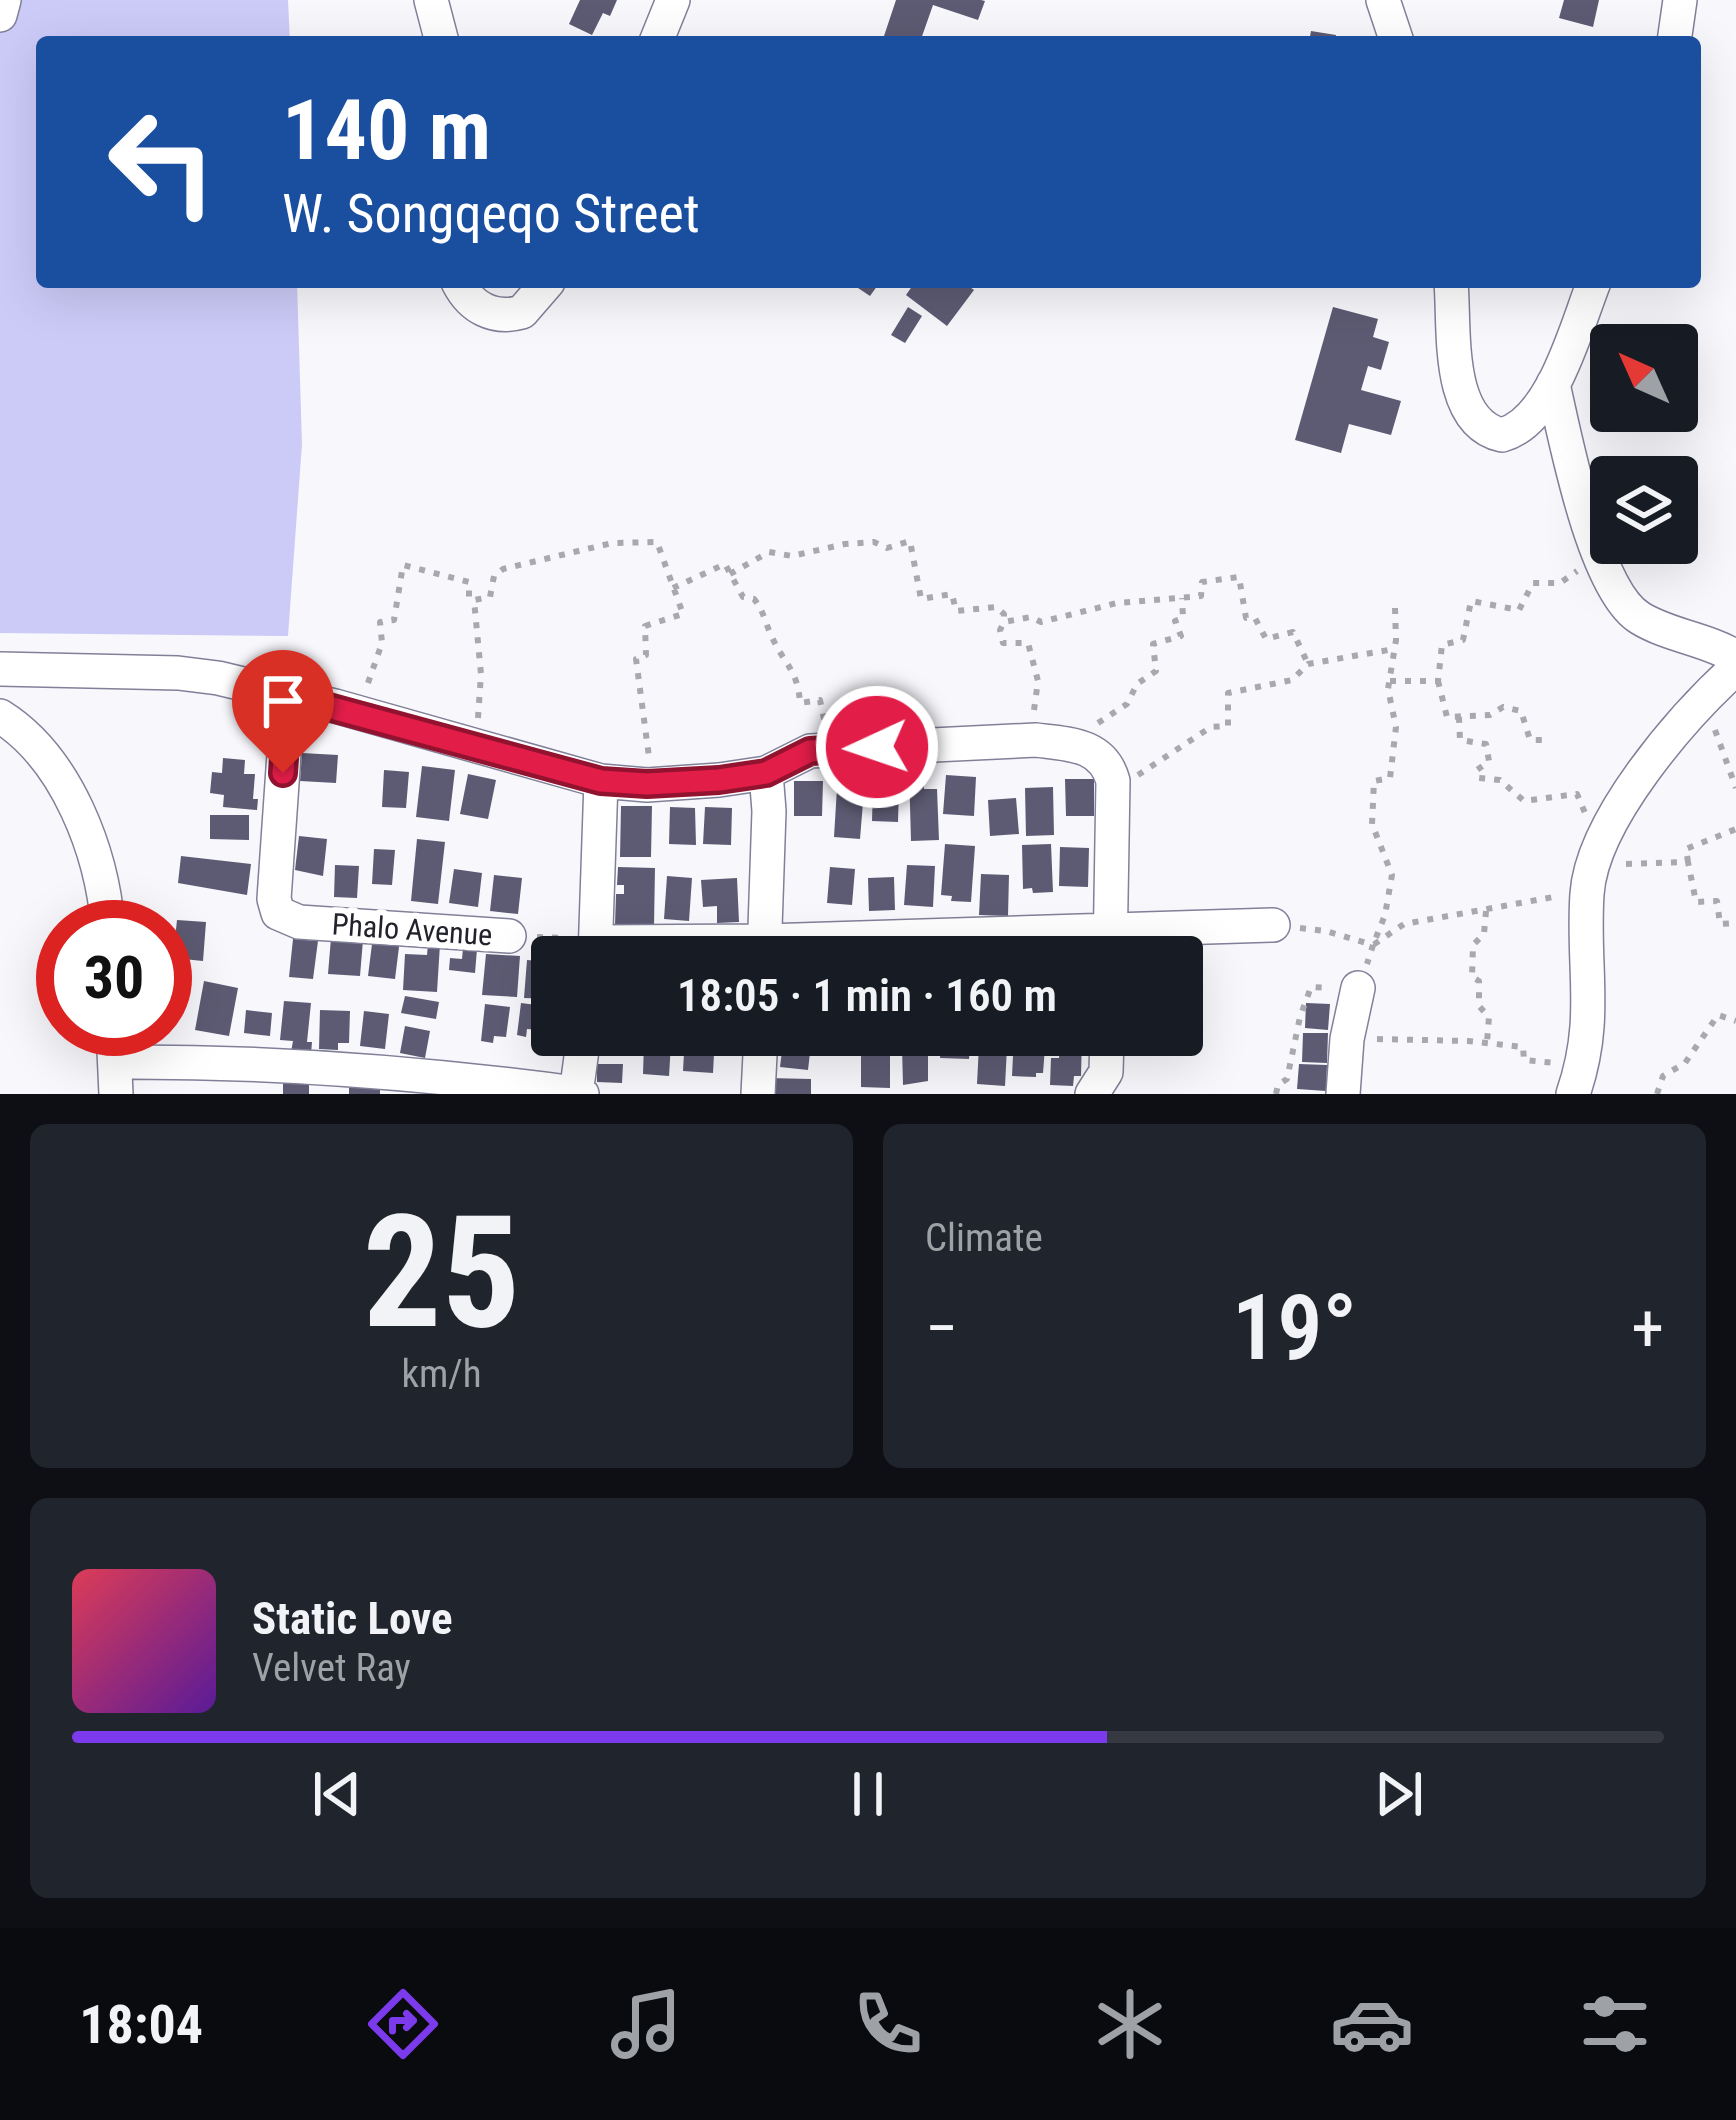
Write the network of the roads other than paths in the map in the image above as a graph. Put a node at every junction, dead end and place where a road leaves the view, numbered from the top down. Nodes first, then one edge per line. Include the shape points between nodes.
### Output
1 (4, 0) edge
2 (431, 0) edge
3 (673, 0) edge
4 (1383, 0) edge
5 (1680, 0) edge
6 (0, 15) edge
7 (440, 36) edge
8 (658, 36) edge
9 (1395, 36) edge
10 (1675, 36) edge
11 (463, 288) edge
12 (543, 288) edge
13 (1452, 288) edge
14 (1592, 288) edge
15 (1553, 384) junction
16 (1736, 657) edge
17 (1736, 668) edge
18 (0, 670) edge
19 (288, 696) junction
20 (0, 716) edge
21 (766, 773) junction
22 (601, 781) junction
23 (104, 900) edge
24 (1273, 925) road end
25 (509, 936) road end
26 (596, 936) edge
27 (765, 936) edge
28 (1110, 936) edge
29 (1173, 936) edge
30 (1358, 988) road end
31 (582, 1056) edge
32 (759, 1056) edge
33 (1107, 1056) edge
34 (114, 1062) edge
35 (1577, 1082) edge
36 (578, 1094) edge
37 (758, 1094) edge
38 (1092, 1094) edge
39 (1343, 1094) edge

1 - 6 street
2 - 7 street
3 - 8 street
4 - 9 street
5 - 10 street
11 - 12 street via 500,315 522,312
13 - 15 street via 1460,386 1479,426 1502,436 1520,429
14 - 15 street
15 - 16 street via 1576,488 1615,592 1634,615
17 - 35 street via 1701,703 1597,847 1587,896 1588,1032
18 - 19 street via 178,673
19 - 22 street
19 - 25 street, Phalo Avenue via 274,899 282,916
20 - 23 street via 38,750 68,796
21 - 22 street
21 - 27 street
21 - 28 street via 810,751 1036,740 1101,763
22 - 26 street
24 - 29 street
30 - 39 street
31 - 36 street
32 - 37 street
33 - 38 street
34 - 36 street via 297,1066

